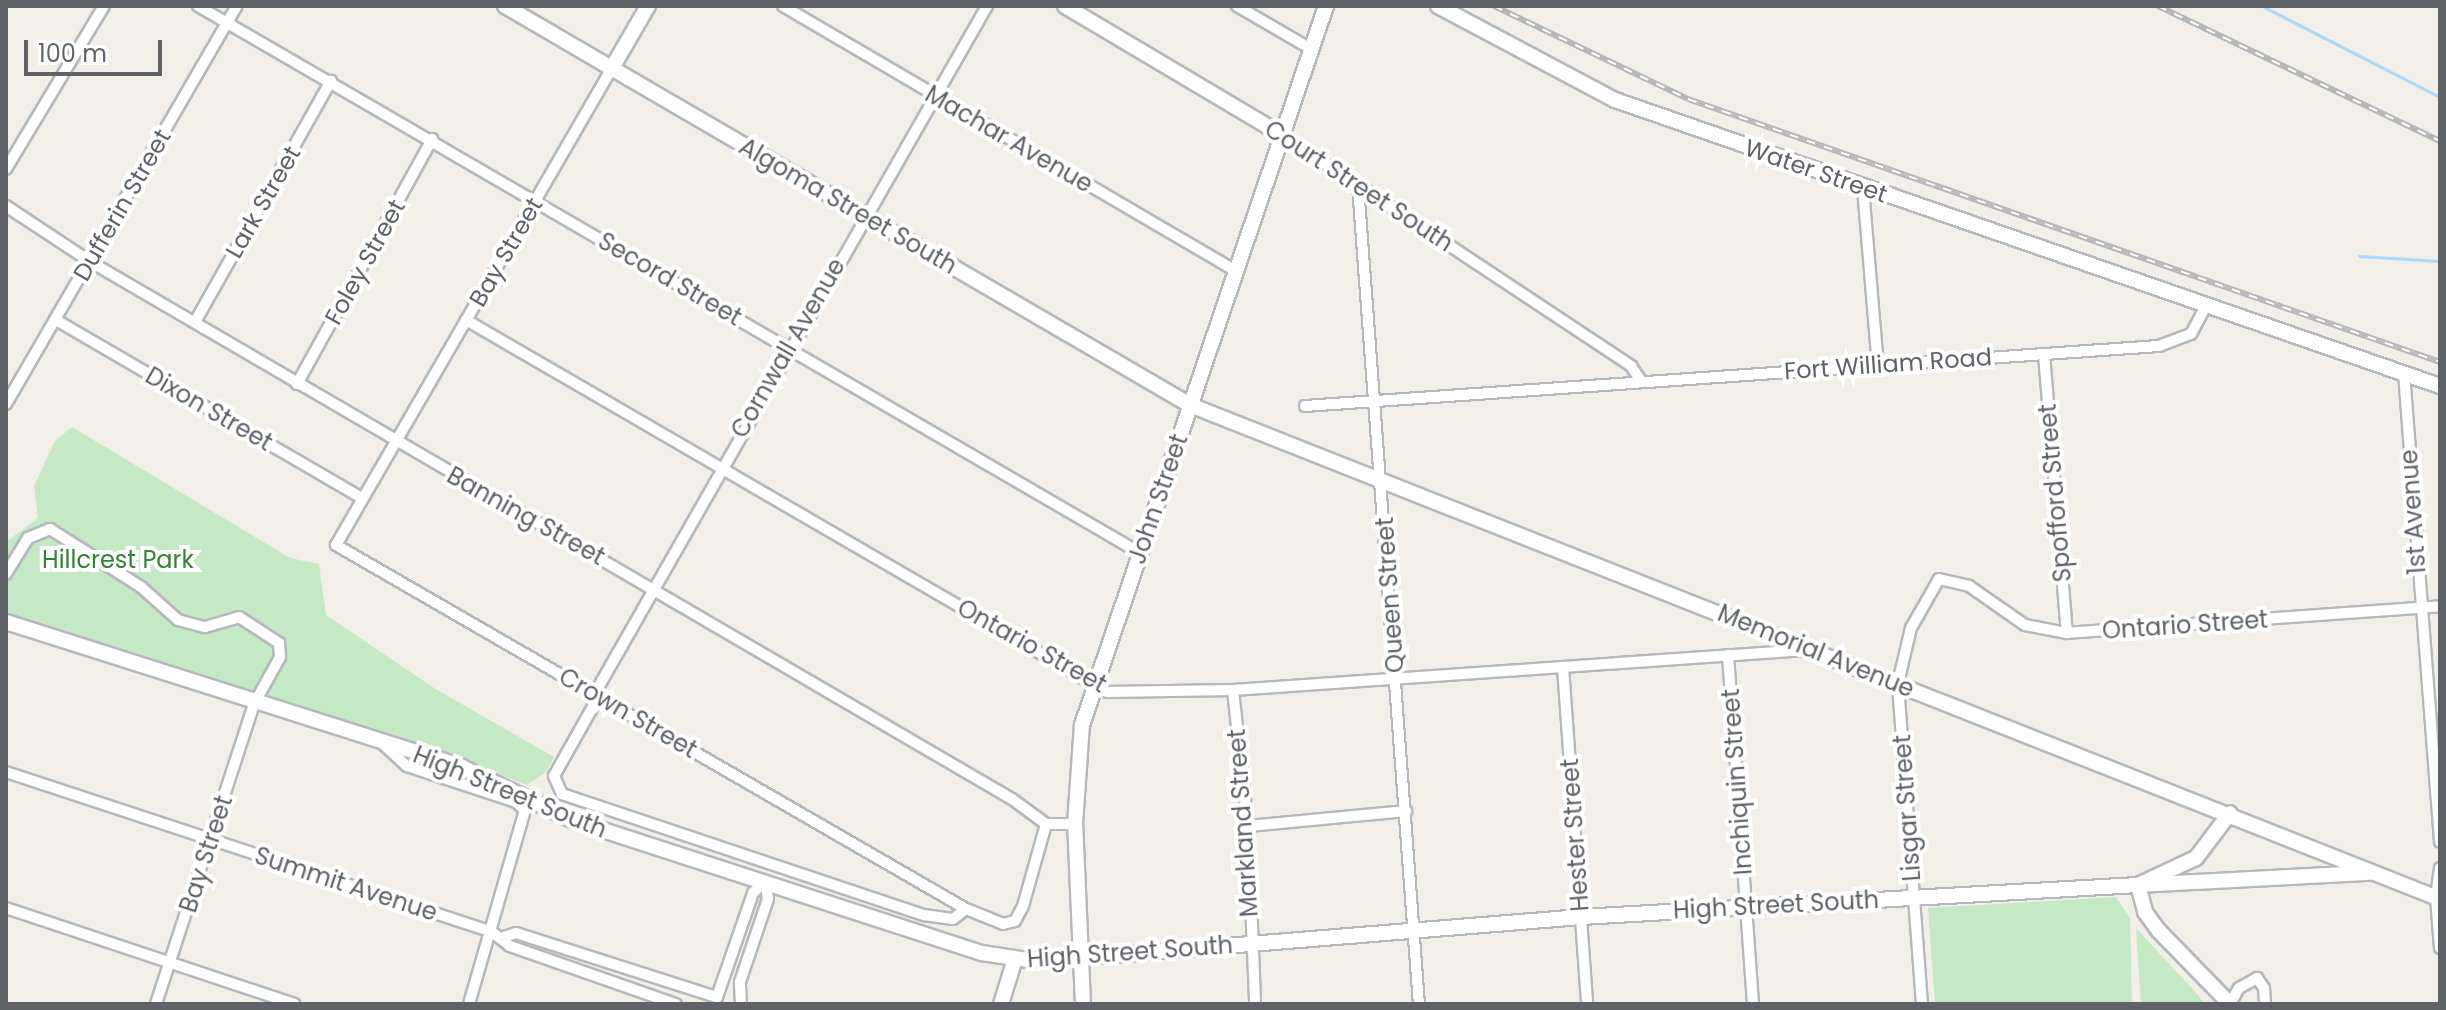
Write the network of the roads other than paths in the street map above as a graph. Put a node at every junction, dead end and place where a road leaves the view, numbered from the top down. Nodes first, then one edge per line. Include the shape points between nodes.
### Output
1 (104, 6) edge
2 (198, 6) edge
3 (237, 6) edge
4 (505, 6) edge
5 (648, 6) edge
6 (783, 6) edge
7 (987, 6) edge
8 (1065, 6) edge
9 (1237, 6) edge
10 (1326, 6) edge
11 (1438, 6) edge
12 (227, 24) junction
13 (1311, 49) junction
14 (612, 68) junction
15 (331, 81) junction
16 (934, 96) junction
17 (1281, 134) junction
18 (432, 139) junction
19 (6, 169) edge
20 (1358, 186) junction
21 (1863, 188) junction
22 (536, 200) junction
23 (6, 206) edge
24 (864, 216) junction
25 (89, 261) junction
26 (1236, 271) junction
27 (2205, 308) junction
28 (56, 320) junction
29 (466, 320) junction
30 (195, 322) junction
31 (788, 348) junction
32 (2044, 354) junction
33 (1878, 365) junction
34 (2404, 373) junction
35 (1641, 381) junction
36 (297, 384) junction
37 (2440, 386) edge
38 (6, 404) edge
39 (1377, 404) junction
40 (1190, 405) junction
41 (1305, 406) dead end
42 (396, 442) junction
43 (719, 467) junction
44 (1382, 481) junction
45 (362, 498) junction
46 (1140, 553) junction
47 (6, 574) edge
48 (1945, 578) joint
49 (656, 589) junction
50 (2440, 606) edge
51 (2420, 608) junction
52 (6, 622) edge
53 (2067, 633) junction
54 (1816, 649) junction
55 (1728, 655) junction
56 (1563, 667) junction
57 (1396, 676) junction
58 (1898, 683) junction
59 (1094, 685) junction
60 (1233, 690) junction
61 (597, 694) junction
62 (254, 704) junction
63 (382, 743) junction
64 (6, 772) edge
65 (1406, 811) junction
66 (2230, 813) junction
67 (1046, 824) junction
68 (1075, 824) junction
69 (1248, 826) junction
70 (212, 839) junction
71 (2440, 842) edge
72 (2440, 868) edge
73 (2375, 873) junction
74 (765, 881) junction
75 (2138, 885) junction
76 (1914, 896) junction
77 (2438, 898) edge
78 (1746, 906) junction
79 (6, 908) edge
80 (966, 909) junction
81 (1581, 917) junction
82 (1413, 929) junction
83 (492, 932) junction
84 (504, 937) junction
85 (1251, 945) junction
86 (2440, 948) edge
87 (574, 951) junction
88 (1079, 958) junction
89 (1015, 959) junction
90 (171, 961) junction
91 (569, 964) junction
92 (720, 1000) edge
93 (156, 1004) edge
94 (294, 1004) edge
95 (469, 1004) edge
96 (676, 1004) edge
97 (741, 1004) edge
98 (1001, 1004) edge
99 (1083, 1004) edge
100 (1255, 1004) edge
101 (1419, 1004) edge
102 (1587, 1004) edge
103 (1753, 1004) edge
104 (1922, 1004) edge
105 (2230, 1004) edge
106 (2265, 1004) edge

1 - 19 street
2 - 12 street, Secord Street
3 - 12 street, Dufferin Street
4 - 14 main road, Algoma Street South
5 - 14 main road, Bay Street
6 - 16 street, Machar Avenue
7 - 16 street, Cornwall Avenue
8 - 17 main road, Court Street South
9 - 13 street
10 - 13 main road, John Street
11 - 21 main road, Water Street via 1615,100
12 - 15 street, Secord Street
12 - 25 street, Dufferin Street
13 - 17 main road, John Street
14 - 22 street, Bay Street
14 - 24 main road, Algoma Street South
15 - 18 street, Secord Street
15 - 30 street, Lark Street
16 - 24 street, Cornwall Avenue
16 - 26 street, Machar Avenue
17 - 20 street, Court Street South
17 - 26 main road, John Street
18 - 22 street, Secord Street
18 - 36 street, Foley Street
20 - 35 street, Court Street South via 1631,366
20 - 39 street, Queen Street
21 - 27 main road, Water Street
21 - 33 street
22 - 29 street, Bay Street
22 - 31 street, Secord Street
23 - 25 street, Banning Street
24 - 31 street, Cornwall Avenue
24 - 40 main road, Algoma Street South
25 - 28 street, Dufferin Street
25 - 30 street, Banning Street
26 - 40 main road, John Street
27 - 32 street, Fort William Road via 2191,334 2174,343
27 - 34 main road
28 - 38 street, Dufferin Street
28 - 45 street, Dixon Street
29 - 42 street, Bay Street
29 - 43 street, Ontario Street
30 - 36 street, Banning Street
31 - 43 street, Cornwall Avenue
31 - 46 street, Secord Street
32 - 33 street, Fort William Road
32 - 53 street, Spofford Street
33 - 35 street, Fort William Road
34 - 37 main road
34 - 51 street, 1st Avenue
35 - 39 street, Fort William Road
36 - 42 street, Banning Street
39 - 41 street, Fort William Road
39 - 44 street, Queen Street
40 - 44 main road, Memorial Avenue
40 - 46 main road, John Street
42 - 45 street, Bay Street
42 - 49 street, Banning Street
43 - 49 street, Cornwall Avenue
43 - 59 street, Ontario Street
44 - 54 main road, Memorial Avenue
44 - 57 street, Queen Street
45 - 61 street, Crown Street via 336,545
46 - 59 main road, John Street
47 - 62 street, Bay Street via 28,538 50,529 154,596 178,620 205,627 234,617 251,623 281,648 278,664
48 - 53 street, Ontario Street via 1969,586 2025,625
48 - 58 street, Lisgar Street via 1933,584 1919,610
49 - 61 street, Cornwall Avenue
49 - 67 street, Banning Street via 1039,815
50 - 51 street, Ontario Street
51 - 53 street, Ontario Street
51 - 71 street, 1st Avenue
52 - 62 main road, High Street South
54 - 55 street, Ontario Street
54 - 58 main road, Memorial Avenue
55 - 56 street, Ontario Street
55 - 78 street, Inchiquin Street
56 - 57 street, Ontario Street
56 - 81 street, Hester Street
57 - 60 street, Ontario Street
57 - 65 street, Queen Street
58 - 66 main road, Memorial Avenue
58 - 76 street, Lisgar Street
59 - 60 street, Ontario Street via 1107,692
59 - 68 main road, John Street via 1078,741
60 - 69 street, Markland Street
61 - 80 street, Crown Street
61 - 80 street, Cornwall Avenue via 554,776 562,794 924,915 953,919
62 - 63 main road, High Street South
62 - 70 street, Bay Street
63 - 74 main road, High Street South via 462,767 572,820
63 - 83 street via 407,766 523,806
64 - 70 street, Summit Avenue
65 - 69 street
65 - 82 street, Queen Street
66 - 73 main road, Memorial Avenue
66 - 75 main road, High Street South via 2196,858
67 - 68 street
67 - 80 street via 1015,921 1003,924
68 - 88 main road, John Street
69 - 85 street, Markland Street
70 - 83 street, Summit Avenue
70 - 90 street, Bay Street
72 - 77 street
73 - 75 main road
73 - 77 main road, Memorial Avenue
74 - 89 main road, High Street South
74 - 92 street via 753,893
74 - 97 street via 768,899 740,982
75 - 76 main road, High Street South
75 - 105 main road via 2145,912 2159,931
76 - 78 main road, High Street South
76 - 104 street, Lisgar Street
77 - 86 street
78 - 81 main road, High Street South
78 - 103 street, Inchiquin Street
79 - 90 street
81 - 82 main road, High Street South
81 - 102 street, Hester Street
82 - 85 main road, High Street South
82 - 101 street, Queen Street
83 - 84 street, Summit Avenue
83 - 95 street
84 - 87 street, Summit Avenue via 516,933
84 - 91 street, Summit Avenue via 510,946
85 - 88 main road, High Street South
85 - 100 street, Markland Street
87 - 91 street
87 - 92 street, Summit Avenue
88 - 89 main road, High Street South
88 - 99 main road, John Street
89 - 98 main road
90 - 93 street, Bay Street
90 - 94 street
91 - 96 street, Summit Avenue
105 - 106 street via 2239,988 2257,978

